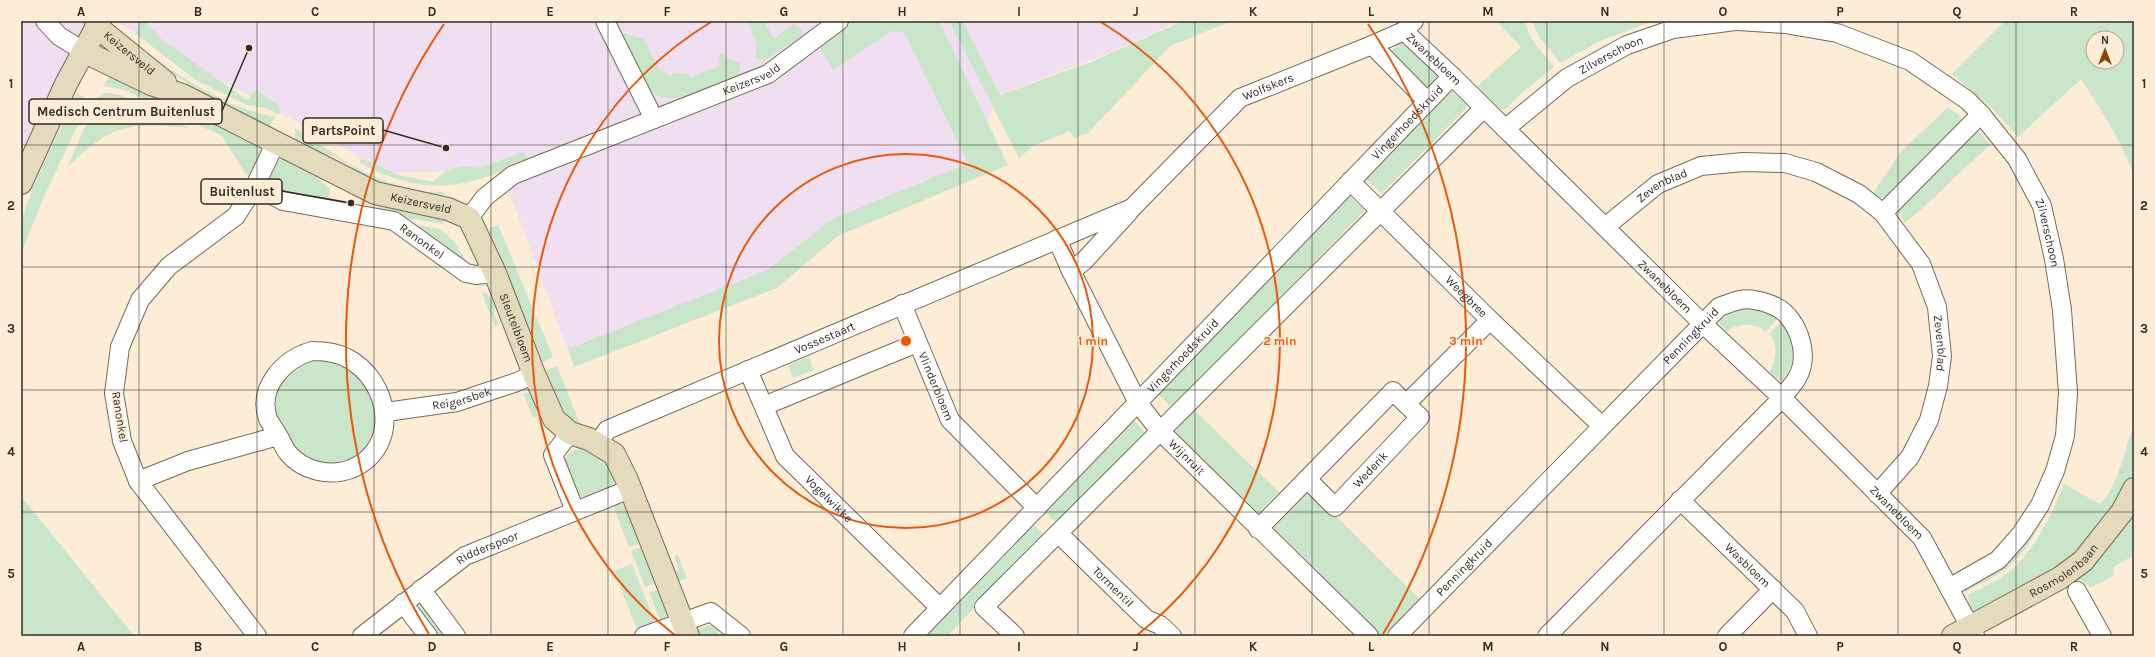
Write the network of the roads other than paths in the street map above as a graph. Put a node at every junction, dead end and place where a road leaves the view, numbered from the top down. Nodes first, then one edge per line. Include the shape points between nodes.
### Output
1 (45, 21) edge
2 (605, 21) edge
3 (839, 21) edge
4 (1735, 21) edge
5 (1738, 21) edge
6 (94, 23) edge
7 (1409, 26) edge
8 (1372, 45) junction
9 (83, 51) junction
10 (1452, 76) junction
11 (182, 95) junction
12 (1427, 101) junction
13 (1484, 108) junction
14 (1981, 114) junction
15 (654, 118) junction
16 (1505, 129) junction
17 (276, 142) junction
18 (1350, 181) junction
19 (21, 183) edge
20 (255, 186) junction
21 (1132, 208) junction
22 (1381, 212) junction
23 (1883, 213) junction
24 (469, 218) junction
25 (1605, 227) junction
26 (1057, 239) junction
27 (1071, 271) junction
28 (495, 273) junction
29 (902, 304) junction
30 (1490, 320) junction
31 (1702, 323) junction
32 (917, 343) junction
33 (748, 370) junction
34 (534, 374) junction
35 (1782, 398) junction
36 (1138, 403) junction
37 (1406, 404) junction
38 (764, 406) junction
39 (386, 412) junction
40 (1602, 426) junction
41 (1160, 431) junction
42 (570, 433) junction
43 (278, 436) junction
44 (598, 444) junction
45 (1307, 479) junction
46 (138, 481) junction
47 (630, 489) junction
48 (2134, 489) edge
49 (1877, 494) junction
50 (1680, 500) junction
51 (1036, 508) junction
52 (575, 511) junction
53 (1258, 528) junction
54 (1058, 533) junction
55 (1949, 588) junction
56 (421, 589) junction
57 (1773, 589) junction
58 (2077, 591) dead end
59 (403, 603) junction
60 (940, 608) junction
61 (687, 630) edge
62 (1160, 632) edge
63 (1966, 633) edge
64 (257, 636) edge
65 (362, 636) edge
66 (428, 636) edge
67 (456, 636) edge
68 (644, 636) edge
69 (741, 636) edge
70 (914, 636) edge
71 (1015, 636) edge
72 (1369, 636) edge
73 (1397, 636) edge
74 (1547, 636) edge
75 (1727, 636) edge
76 (1808, 636) edge
77 (2102, 636) edge

1 - 9 street via 59,36
2 - 15 street
3 - 15 street, Keizersveld via 768,74
4 - 16 street, Zilverschoon via 1673,29 1627,45 1567,78
5 - 14 street, Zilverschoon via 1785,24 1837,33 1886,50 1910,61 1966,100
6 - 9 street
6 - 11 street, Keizersveld
7 - 8 street, Wolfskers
7 - 10 street, Zwanebloem
8 - 12 street
8 - 21 street, Wolfskers via 1240,98
9 - 11 street, Keizersveld via 151,84
9 - 19 street
10 - 12 street, Vingerhoedskruid
10 - 13 street, Zwanebloem
11 - 17 street, Keizersveld
12 - 18 street, Vingerhoedskruid
13 - 16 street, Zwanebloem
13 - 22 street
14 - 23 street
14 - 55 street, Zilverschoon via 2017,159 2042,206 2062,310 2068,393 2064,436 2055,471 2040,505 2021,534 1998,560
15 - 24 street, Keizersveld via 513,175 485,197
16 - 25 street, Zwanebloem
17 - 20 street, Ranonkel
17 - 24 street, Keizersveld via 375,193 448,209
18 - 22 street, Weegbree
18 - 36 street, Vingerhoedskruid
20 - 28 street, Ranonkel via 283,201 394,221 466,273
20 - 46 street, Ranonkel via 236,216 169,266 140,300 120,347 114,393 122,442
21 - 26 street, Wolfskers
21 - 27 street, Wolfskers via 1084,261
22 - 30 street, Weegbree
22 - 41 street
23 - 25 street, Zevenblad via 1859,194 1816,172 1785,163 1743,162 1701,166 1658,184
23 - 49 street, Zevenblad via 1920,264 1936,307 1942,356 1938,386 1929,420 1910,456
24 - 28 street, Sleutelbloem
25 - 31 street, Zwanebloem
26 - 27 street, Wijnruit
26 - 29 street, Vossestaart
27 - 36 street, Wijnruit
28 - 34 street, Sleutelbloem
29 - 32 street, Vlinderbloem
29 - 33 street, Vossestaart
30 - 37 street
30 - 40 street, Weegbree
31 - 35 street, Zwanebloem
31 - 35 street, Penningkruid via 1719,307 1737,300 1754,299 1785,313 1798,333 1803,357 1798,378
31 - 40 street, Penningkruid
32 - 38 street
32 - 51 street, Vlinderbloem via 950,420
33 - 38 street, Vogelwikke
33 - 44 street, Vossestaart via 607,430
34 - 39 street, Reigersbek via 457,402
34 - 42 street, Sleutelbloem via 554,419
35 - 49 street, Zwanebloem
35 - 50 street, Penningkruid
36 - 41 street, Wijnruit
36 - 51 street, Vingerhoedskruid
37 - 45 street, Wederik via 1393,390
37 - 45 street, Wederik via 1420,417 1335,508
38 - 60 street, Vogelwikke via 785,456
39 - 43 street via 384,433 372,454 363,462 340,472 313,470 298,462
39 - 43 street via 383,399 370,379 349,359 328,351 312,351 292,359 283,366 274,376 269,388 268,419
40 - 73 street, Penningkruid
41 - 53 street, Wijnruit
41 - 54 street
42 - 44 street, Sleutelbloem
42 - 52 street via 553,455
43 - 46 street via 188,462
44 - 47 street, Sleutelbloem via 614,454
45 - 53 street, Wederik
46 - 64 street, Ranonkel
47 - 52 street, Ridderspoor
47 - 61 street, Sleutelbloem
48 - 63 street, Rosmolenbaan via 2122,512 2083,561 2060,578
49 - 55 street, Zwanebloem via 1922,538
50 - 57 street, Wasbloem
50 - 74 street, Penningkruid
51 - 60 street, Vingerhoedskruid
52 - 56 street, Ridderspoor via 465,556
53 - 72 street, Wijnruit
54 - 62 street, Tormentil
54 - 71 street via 984,608
55 - 63 street, Zwanebloem
56 - 59 street, Ridderspoor
56 - 67 street
57 - 75 street
57 - 76 street, Wasbloem via 1795,611
58 - 77 street
59 - 65 street, Ridderspoor
59 - 66 street
60 - 70 street, Vingerhoedskruid
61 - 68 street
61 - 69 street via 711,612

